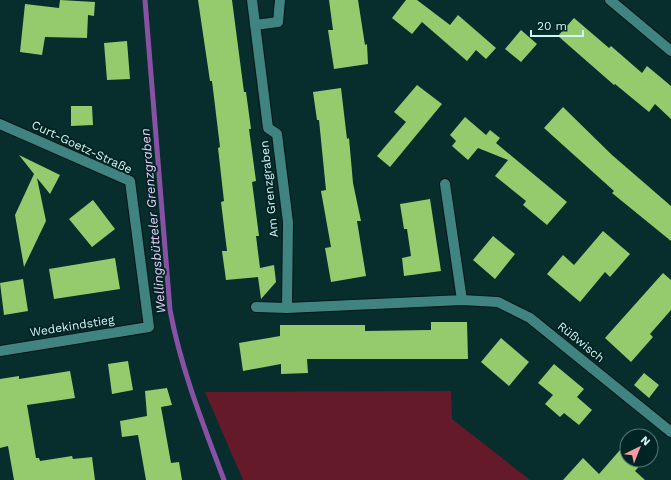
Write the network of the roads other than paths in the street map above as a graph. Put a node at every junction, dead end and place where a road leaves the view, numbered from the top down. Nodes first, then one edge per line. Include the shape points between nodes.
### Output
1 (252, 0) edge
2 (280, 0) edge
3 (610, 0) edge
4 (255, 25) junction
5 (671, 51) edge
6 (0, 124) edge
7 (445, 184) dead end
8 (462, 300) junction
9 (256, 307) dead end
10 (287, 308) junction
11 (149, 327) joint
12 (0, 351) edge
13 (671, 432) edge

1 - 4 street, Am Grenzgraben
2 - 4 street via 278,22
3 - 5 street
4 - 10 street, Am Grenzgraben via 268,128 277,134 288,222
6 - 11 street, Curt-Goetz-Straße via 130,181
7 - 8 street
8 - 10 street, Rüßwisch
8 - 13 street, Rüßwisch via 498,302 530,318
9 - 10 street, Rüßwisch
11 - 12 street, Wedekindstieg

